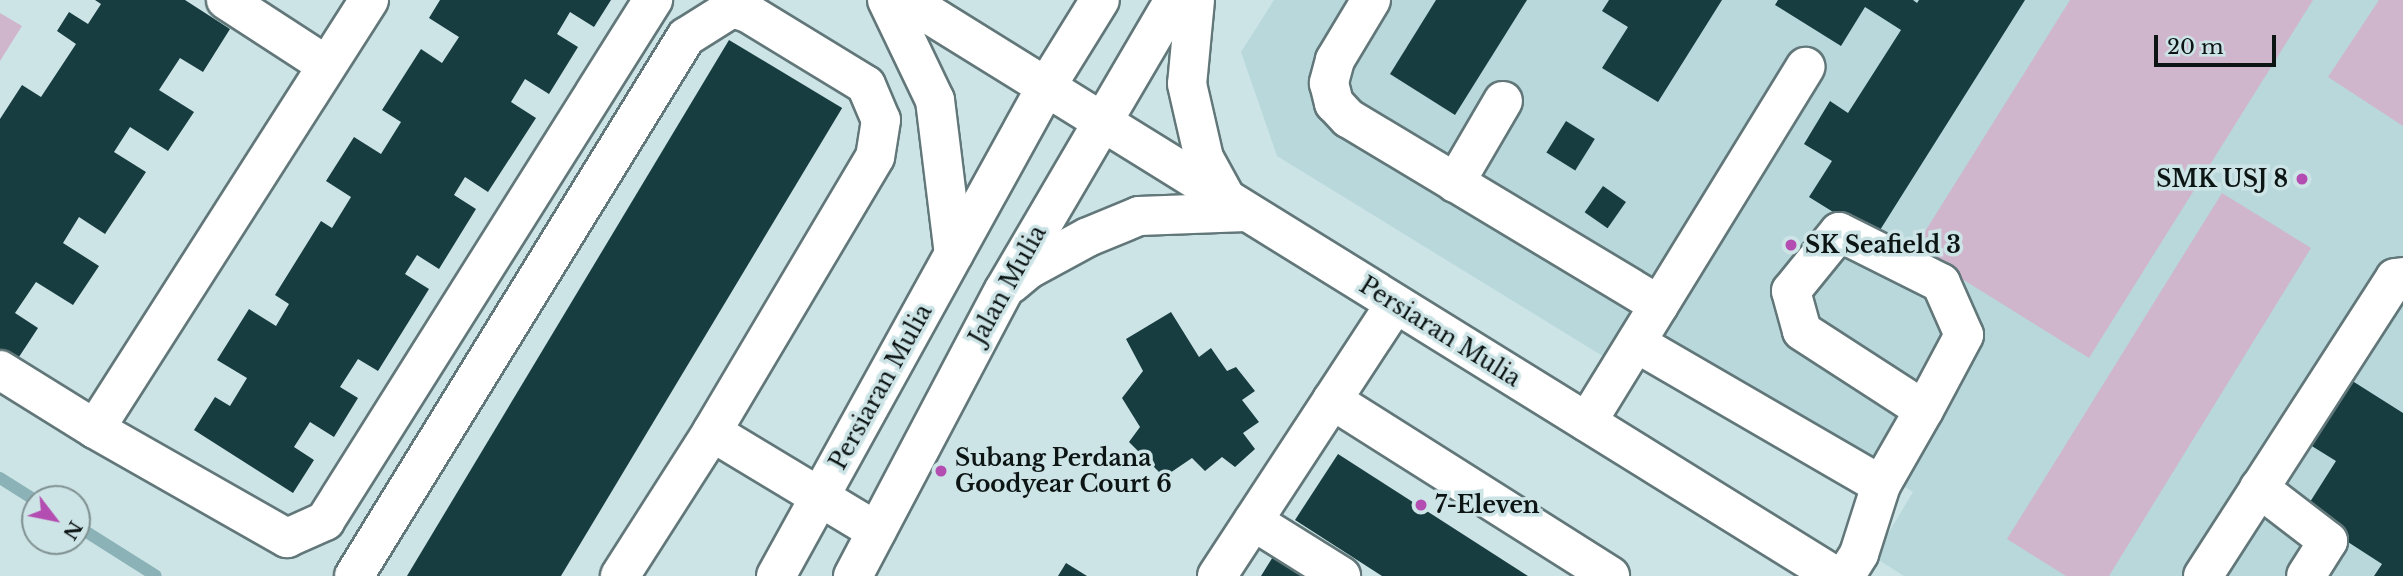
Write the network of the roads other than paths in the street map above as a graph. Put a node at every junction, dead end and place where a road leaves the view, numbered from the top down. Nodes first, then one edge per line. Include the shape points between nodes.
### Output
1 (226, 0) edge
2 (369, 0) edge
3 (653, 0) edge
4 (887, 0) edge
5 (906, 0) edge
6 (1100, 0) edge
7 (1174, 0) edge
8 (1195, 0) edge
9 (1371, 0) edge
10 (326, 65) junction
11 (1805, 67) dead end
12 (1046, 87) junction
13 (1503, 101) dead end
14 (1101, 121) junction
15 (1455, 183) junction
16 (1237, 206) junction
17 (954, 254) junction
18 (2403, 277) edge
19 (1004, 290) junction
20 (1395, 304) junction
21 (1659, 306) junction
22 (1636, 343) junction
23 (0, 370) edge
24 (1332, 400) junction
25 (1924, 410) junction
26 (1587, 422) junction
27 (95, 429) junction
28 (712, 432) junction
29 (1881, 485) junction
30 (2259, 488) junction
31 (820, 497) junction
32 (1253, 521) junction
33 (876, 531) junction
34 (354, 576) edge
35 (621, 576) edge
36 (776, 576) edge
37 (853, 576) edge
38 (1217, 576) edge
39 (1341, 576) edge
40 (1610, 576) edge
41 (1835, 576) edge
42 (1845, 576) edge
43 (2203, 576) edge
44 (2306, 576) edge

1 - 10 main road
2 - 10 main road
3 - 27 main road via 325,521 287,538
4 - 17 main road via 935,100
5 - 12 main road, Persiaran Mulia
6 - 12 main road, Persiaran Mulia
7 - 14 main road, Jalan Mulia
8 - 16 main road via 1187,84 1204,158
9 - 15 main road via 1335,60 1329,83 1334,103 1348,118
10 - 27 main road
11 - 21 main road
12 - 14 main road, Persiaran Mulia
12 - 17 main road, Persiaran Mulia
13 - 15 main road
14 - 16 main road, Persiaran Mulia
14 - 19 main road, Jalan Mulia
15 - 21 main road
16 - 19 main road via 1139,216 1029,269
16 - 20 main road, Persiaran Mulia
17 - 31 main road, Persiaran Mulia
18 - 30 main road via 2395,278
19 - 33 main road, Jalan Mulia
20 - 24 main road
20 - 26 main road, Persiaran Mulia
21 - 22 main road
22 - 26 main road
22 - 29 main road
23 - 27 main road
24 - 32 main road
24 - 40 main road
25 - 25 main road via 1965,335 1941,283 1839,232 1791,291 1802,331
25 - 29 main road
26 - 41 main road, Persiaran Mulia
28 - 31 main road
28 - 34 main road via 875,158 881,120 866,85 748,13 732,8 686,37
28 - 35 main road
29 - 42 main road via 1859,554
30 - 43 main road
30 - 44 main road via 2328,541
31 - 33 main road
31 - 36 main road, Persiaran Mulia
32 - 38 main road
32 - 39 main road
33 - 37 main road, Jalan Mulia

